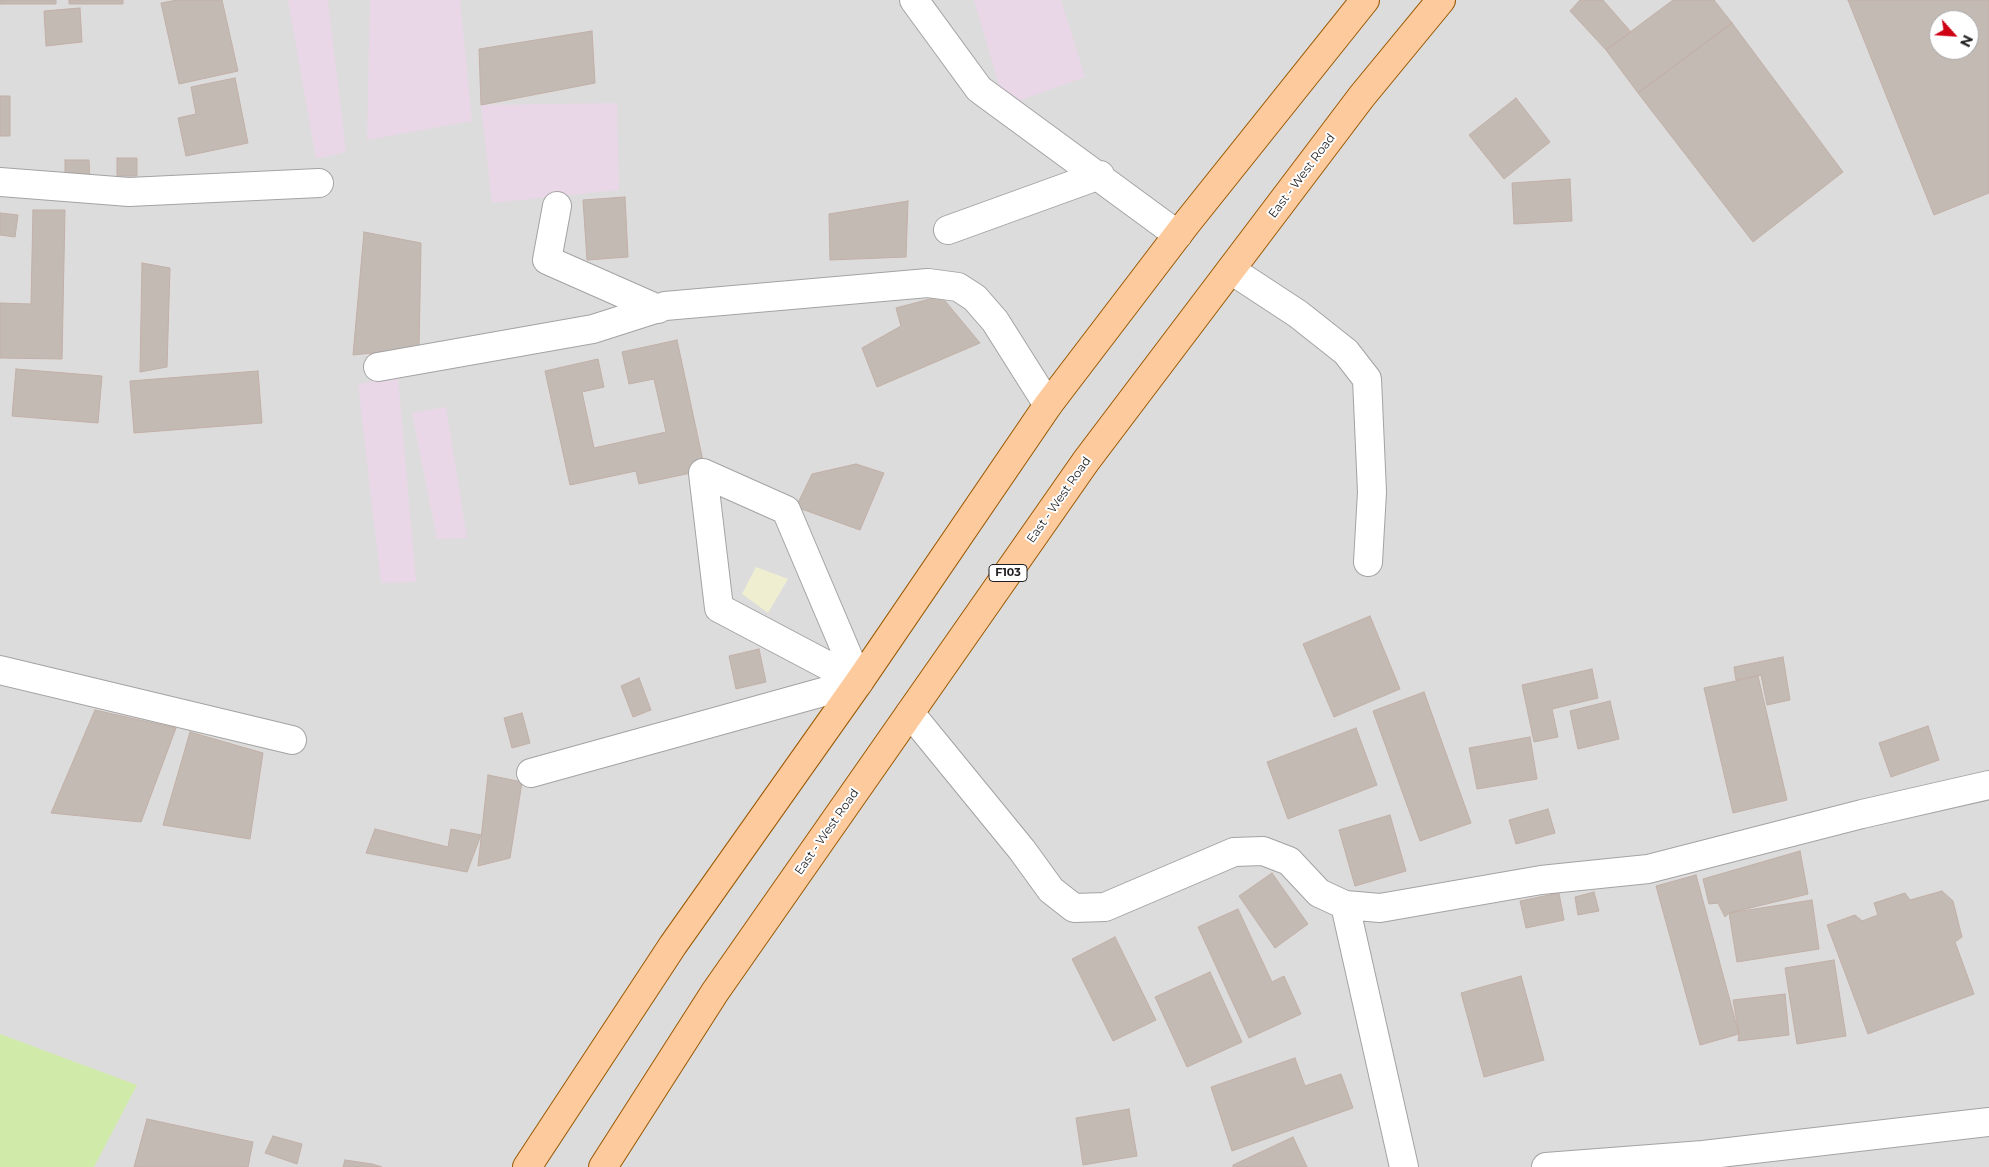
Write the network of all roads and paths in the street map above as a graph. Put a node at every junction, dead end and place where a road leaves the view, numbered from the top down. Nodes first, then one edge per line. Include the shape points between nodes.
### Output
1 (914, 0) edge
2 (1365, 0) edge
3 (1441, 0) edge
4 (1100, 175) junction
5 (0, 182) edge
6 (319, 183) dead end
7 (556, 206) dead end
8 (948, 230) dead end
9 (1178, 235) junction
10 (1231, 270) junction
11 (658, 309) junction
12 (378, 367) dead end
13 (1048, 405) junction
14 (1368, 562) dead end
15 (0, 670) edge
16 (859, 682) junction
17 (910, 713) junction
18 (292, 740) dead end
19 (531, 773) dead end
20 (1989, 785) edge
21 (1345, 905) junction
22 (1989, 1122) edge
23 (527, 1167) edge
24 (603, 1167) edge
25 (1404, 1167) edge
26 (1546, 1167) edge

1 - 4 street via 979,89
2 - 9 main road
3 - 10 main road, East - West Road / F103 via 1362,96
4 - 8 street
4 - 9 street
5 - 6 street via 129,192
7 - 11 street via 547,260
9 - 13 main road
10 - 14 street via 1298,314 1346,352 1367,379 1372,492
10 - 17 main road, East - West Road / F103 via 1086,461
11 - 12 street via 593,329
11 - 13 street via 928,283 958,288 975,298 995,321
13 - 16 main road
15 - 18 street
16 - 16 street via 786,510 703,473 719,608
16 - 19 street
16 - 23 main road via 673,945
17 - 21 street via 1051,890 1074,908 1104,907 1234,852 1263,851 1289,861 1319,893
17 - 24 main road, East - West Road / F103 via 715,992
20 - 21 street via 1648,868 1541,880 1380,908
21 - 25 street
22 - 26 street via 1703,1155

